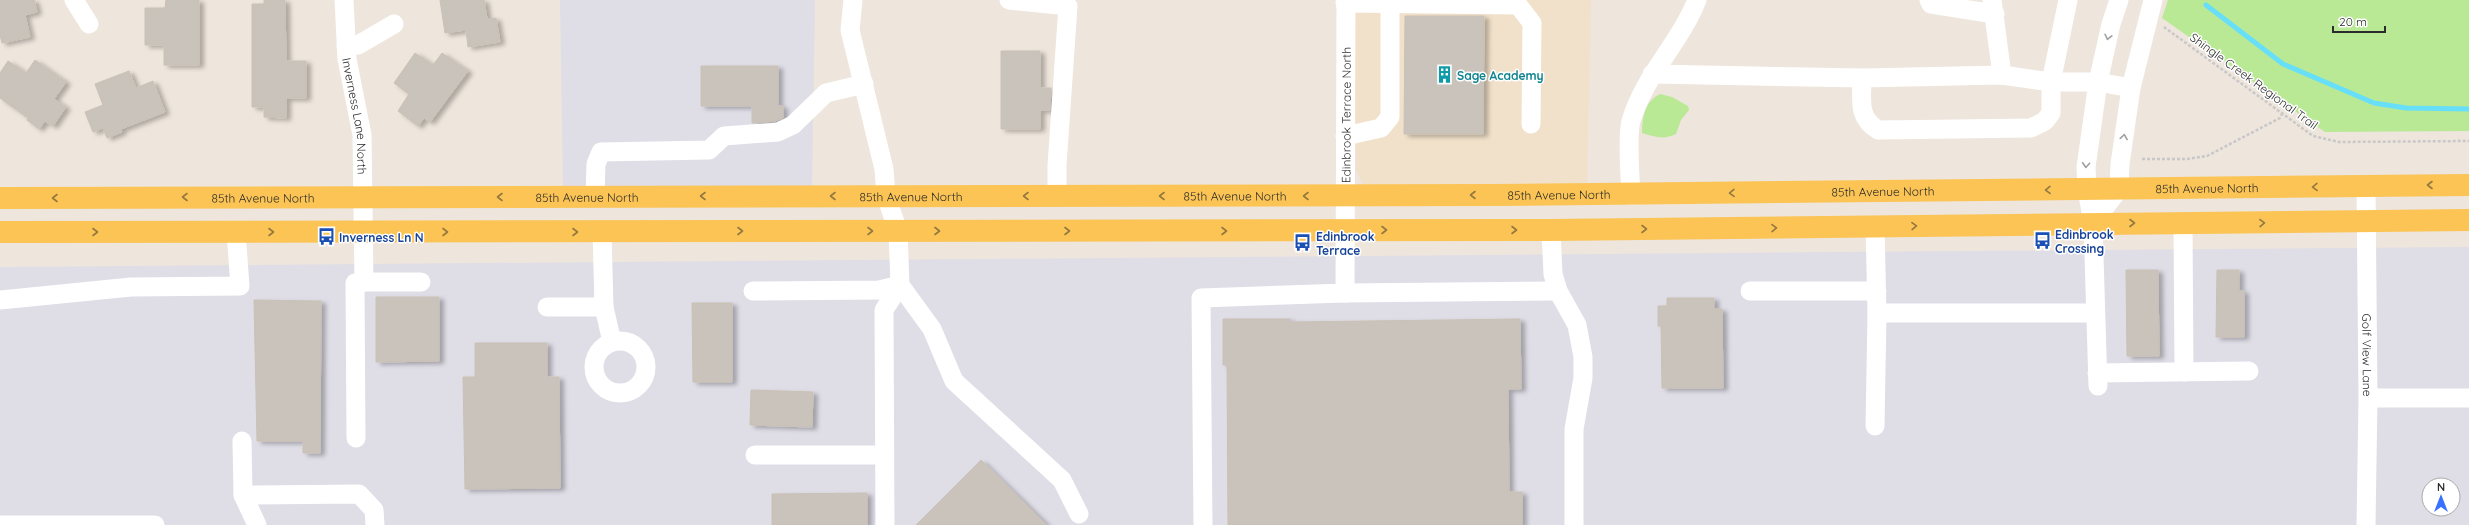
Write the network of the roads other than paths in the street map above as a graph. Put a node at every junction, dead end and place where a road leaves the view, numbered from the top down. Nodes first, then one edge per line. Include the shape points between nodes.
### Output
1 (74, 0) edge
2 (344, 0) edge
3 (853, 0) edge
4 (1009, 0) edge
5 (1697, 0) edge
6 (1929, 0) edge
7 (2068, 0) edge
8 (2119, 0) edge
9 (2153, 0) edge
10 (1346, 2) edge
11 (1390, 3) junction
12 (1994, 7) edge
13 (89, 24) dead end
14 (394, 24) dead end
15 (346, 46) junction
16 (1652, 74) junction
17 (2002, 75) junction
18 (1862, 78) junction
19 (2051, 82) junction
20 (2098, 82) junction
21 (864, 84) junction
22 (2131, 88) junction
23 (1532, 124) dead end
24 (1345, 136) junction
25 (2469, 185) edge
26 (2366, 186) junction
27 (2087, 189) junction
28 (2119, 189) junction
29 (1631, 195) junction
30 (595, 196) junction
31 (886, 196) junction
32 (1057, 196) junction
33 (1345, 196) junction
34 (364, 197) junction
35 (0, 198) edge
36 (2469, 220) edge
37 (2366, 221) junction
38 (2183, 223) junction
39 (2093, 224) junction
40 (1876, 226) junction
41 (1346, 230) junction
42 (1551, 230) junction
43 (898, 231) junction
44 (0, 232) edge
45 (236, 232) junction
46 (364, 232) junction
47 (602, 232) junction
48 (364, 282) junction
49 (421, 282) dead end
50 (900, 285) junction
51 (753, 290) dead end
52 (1558, 291) junction
53 (1750, 291) dead end
54 (1877, 291) junction
55 (1346, 293) junction
56 (0, 300) edge
57 (547, 307) dead end
58 (604, 307) junction
59 (1877, 313) junction
60 (2094, 313) junction
61 (612, 342) dead end
62 (2249, 371) dead end
63 (2184, 372) junction
64 (2368, 398) junction
65 (2469, 398) edge
66 (1875, 426) dead end
67 (356, 438) dead end
68 (242, 441) dead end
69 (755, 455) dead end
70 (884, 455) junction
71 (243, 495) junction
72 (1079, 514) dead end
73 (0, 525) edge
74 (155, 525) edge
75 (257, 525) edge
76 (374, 525) edge
77 (885, 525) edge
78 (1203, 525) edge
79 (1574, 525) edge
80 (2366, 525) edge

1 - 13 street
2 - 15 street, Inverness Lane North
3 - 21 street via 850,30
4 - 32 street via 1068,6
5 - 16 street via 1688,22
6 - 12 street via 1931,4
7 - 19 street
8 -> 20 street
9 - 22 street
10 - 11 street
10 - 24 street, Edinbrook Terrace North
11 - 23 street via 1518,5 1532,23
11 - 24 street via 1390,117 1381,128
12 - 17 street
14 - 15 street via 358,45
15 - 34 street, Inverness Lane North via 362,135
16 - 18 street
16 - 29 street via 1630,122
17 - 18 street
17 - 19 street
18 - 19 street via 1862,110 1867,123 1878,130 2031,128 2045,121 2051,113
19 - 20 street
20 - 22 street
20 -> 27 street via 2086,167
21 - 30 street via 826,93 793,125 778,132 724,136 709,150 601,152 596,164
21 - 31 street via 884,169
28 -> 22 street
24 - 33 street, Edinbrook Terrace North
25 -> 26 main road, 85th Avenue North
26 -> 28 main road, 85th Avenue North
26 - 37 street, Golf View Lane
27 - 28 main road, 85th Avenue North
27 -> 29 main road, 85th Avenue North
27 - 39 street
28 - 39 street
29 -> 33 main road, 85th Avenue North
31 -> 30 main road, 85th Avenue North
30 -> 34 main road, 85th Avenue North
32 -> 31 main road, 85th Avenue North
31 - 43 street
33 -> 32 main road, 85th Avenue North
33 - 41 street, Edinbrook Terrace North
34 -> 35 main road, 85th Avenue North
34 - 46 street, Inverness Lane North
36 - 37 main road
38 -> 37 main road
37 - 64 street, Golf View Lane
39 -> 38 main road
38 - 63 street
40 -> 39 main road
39 - 60 street
42 -> 40 main road
40 - 54 street
41 -> 42 main road
43 -> 41 main road
41 - 55 street, Edinbrook Terrace North
42 - 52 street via 1553,274
47 -> 43 main road
43 - 50 street
44 -> 45 main road
45 -> 46 main road
45 - 56 street via 240,286 131,286
46 -> 47 main road
46 - 48 street, Inverness Lane North
47 - 58 street
48 - 49 street
48 - 67 street via 355,283
50 - 51 street via 879,290
50 - 70 street via 884,310
50 - 72 street via 932,330 954,381 1062,480
52 - 55 street
52 - 79 street via 1577,325 1583,357 1583,378 1574,429
53 - 54 street
54 - 59 street
55 - 78 street via 1201,298
57 - 58 street
58 - 61 street
59 - 60 street
59 - 66 street
60 - 63 street via 2098,379
62 - 63 street
64 - 65 street
64 - 80 street, Golf View Lane
68 - 71 street
69 - 70 street
70 - 77 street
71 - 75 street
71 - 76 street via 359,494 374,510
73 - 74 street

